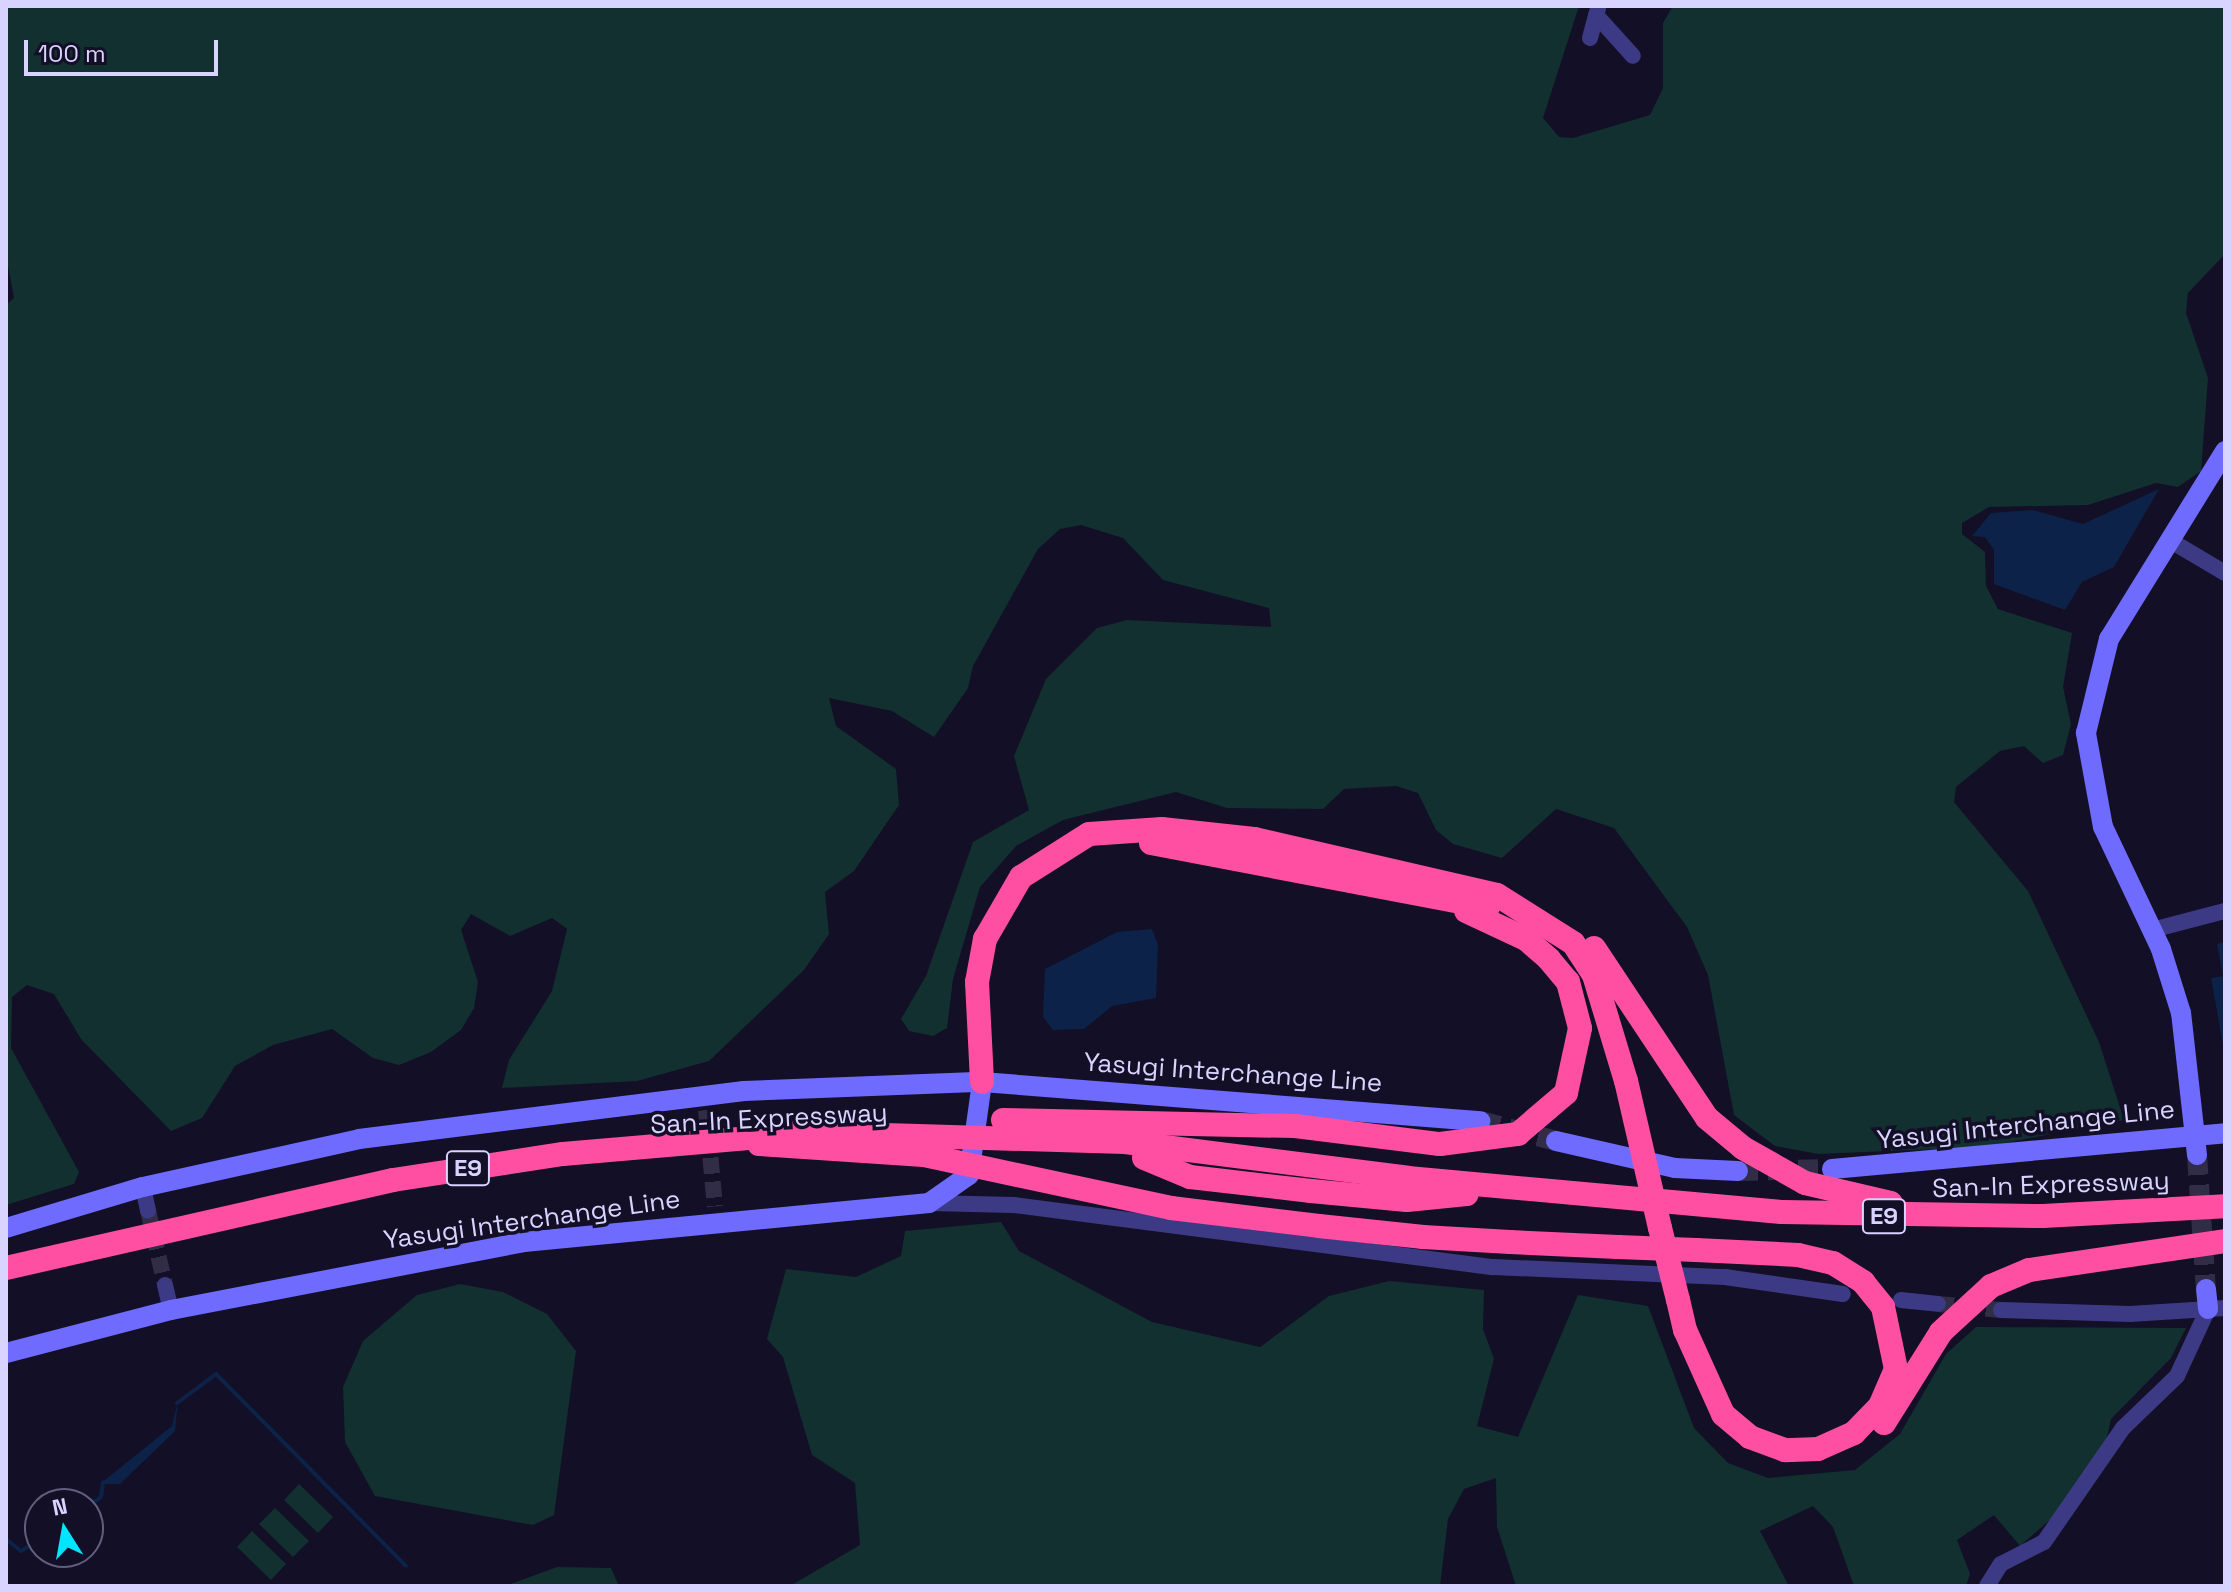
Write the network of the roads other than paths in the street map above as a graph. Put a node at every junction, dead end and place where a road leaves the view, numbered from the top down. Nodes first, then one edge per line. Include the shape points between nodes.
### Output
1 (1597, 10) edge
2 (1590, 38) dead end
3 (1633, 56) dead end
4 (2225, 451) edge
5 (2171, 541) junction
6 (2225, 573) edge
7 (1384, 865) junction
8 (1386, 890) junction
9 (2225, 911) edge
10 (2152, 930) junction
11 (982, 1082) junction
12 (1480, 1121) tunnel mouth
13 (1029, 1133) junction
14 (2225, 1133) edge
15 (2196, 1134) junction
16 (939, 1139) junction
17 (748, 1141) junction
18 (1556, 1141) tunnel mouth
19 (1634, 1142) junction
20 (1144, 1151) junction
21 (2197, 1155) tunnel mouth
22 (1832, 1169) tunnel mouth
23 (1738, 1171) tunnel mouth
24 (143, 1187) junction
25 (1490, 1188) junction
26 (929, 1203) junction
27 (2225, 1206) edge
28 (148, 1210) tunnel mouth
29 (1955, 1217) junction
30 (6, 1228) edge
31 (2225, 1241) edge
32 (6, 1268) edge
33 (6, 1277) edge
34 (165, 1285) tunnel mouth
35 (1843, 1294) dead end
36 (1671, 1299) junction
37 (1901, 1300) dead end
38 (2213, 1302) edge
39 (1938, 1304) tunnel mouth
40 (171, 1310) junction
41 (2001, 1310) tunnel mouth
42 (6, 1353) edge
43 (1987, 1586) edge

1 - 2 street
1 - 3 street
4 - 5 main road
5 - 6 street
5 - 10 main road via 2109,639 2086,733 2103,827
7 - 11 highway via 1162,829 1089,834 1052,852 1021,877 985,939 977,982
7 - 19 highway via 1497,895 1573,943 1609,1012
7 - 29 highway via 1502,882 1545,901 1607,965 1675,1079 1743,1148 1840,1194 1925,1204
8 - 11 highway via 1154,843 1118,842 1058,861 1010,910 996,943 992,1049
8 - 13 highway via 1499,925 1526,939 1568,982 1580,1028 1578,1060 1566,1093 1543,1119 1518,1134 1454,1144 1295,1126
8 - 19 highway via 1503,910 1564,952 1599,1021
9 - 10 street
10 - 15 main road via 2181,1013
11 - 12 main road, Yasugi Interchange Line
11 - 24 main road, Yasugi Interchange Line via 705,1102 375,1137
11 - 26 main road, Yasugi Interchange Line via 969,1175 950,1196
13 - 16 highway
13 - 20 highway, E9
14 - 15 main road, Yasugi Interchange Line
15 - 21 main road
15 - 22 main road, Yasugi Interchange Line
16 - 17 highway
16 - 17 highway
16 - 36 highway via 1021,1174 1171,1208 1334,1228 1798,1255 1833,1263 1863,1282 1883,1307 1896,1369 1880,1406 1854,1433 1818,1449 1785,1450 1750,1437 1723,1414 1702,1379
17 - 32 highway, San-In Expressway / E9 via 393,1180
17 - 33 highway, San-In Expressway / E9 via 476,1174 292,1208
18 - 23 main road via 1675,1168
19 - 36 highway
20 - 25 highway, E9 via 1411,1168
20 - 25 highway, E9 via 1190,1177 1311,1191 1407,1200
24 - 28 street
24 - 30 main road, Yasugi Interchange Line
25 - 29 highway, San-In Expressway / E9
26 - 35 street via 1014,1205 1493,1267 1725,1277
26 - 40 main road, Yasugi Interchange Line via 716,1214 524,1242
27 - 29 highway, San-In Expressway / E9
31 - 36 highway via 2029,1270 1991,1286 1941,1332 1871,1437 1814,1461 1756,1453 1710,1416 1680,1356
34 - 40 street
37 - 39 street
38 - 41 street
38 - 43 street via 2177,1376 2123,1428 2044,1542 2001,1564
40 - 42 main road, Yasugi Interchange Line

